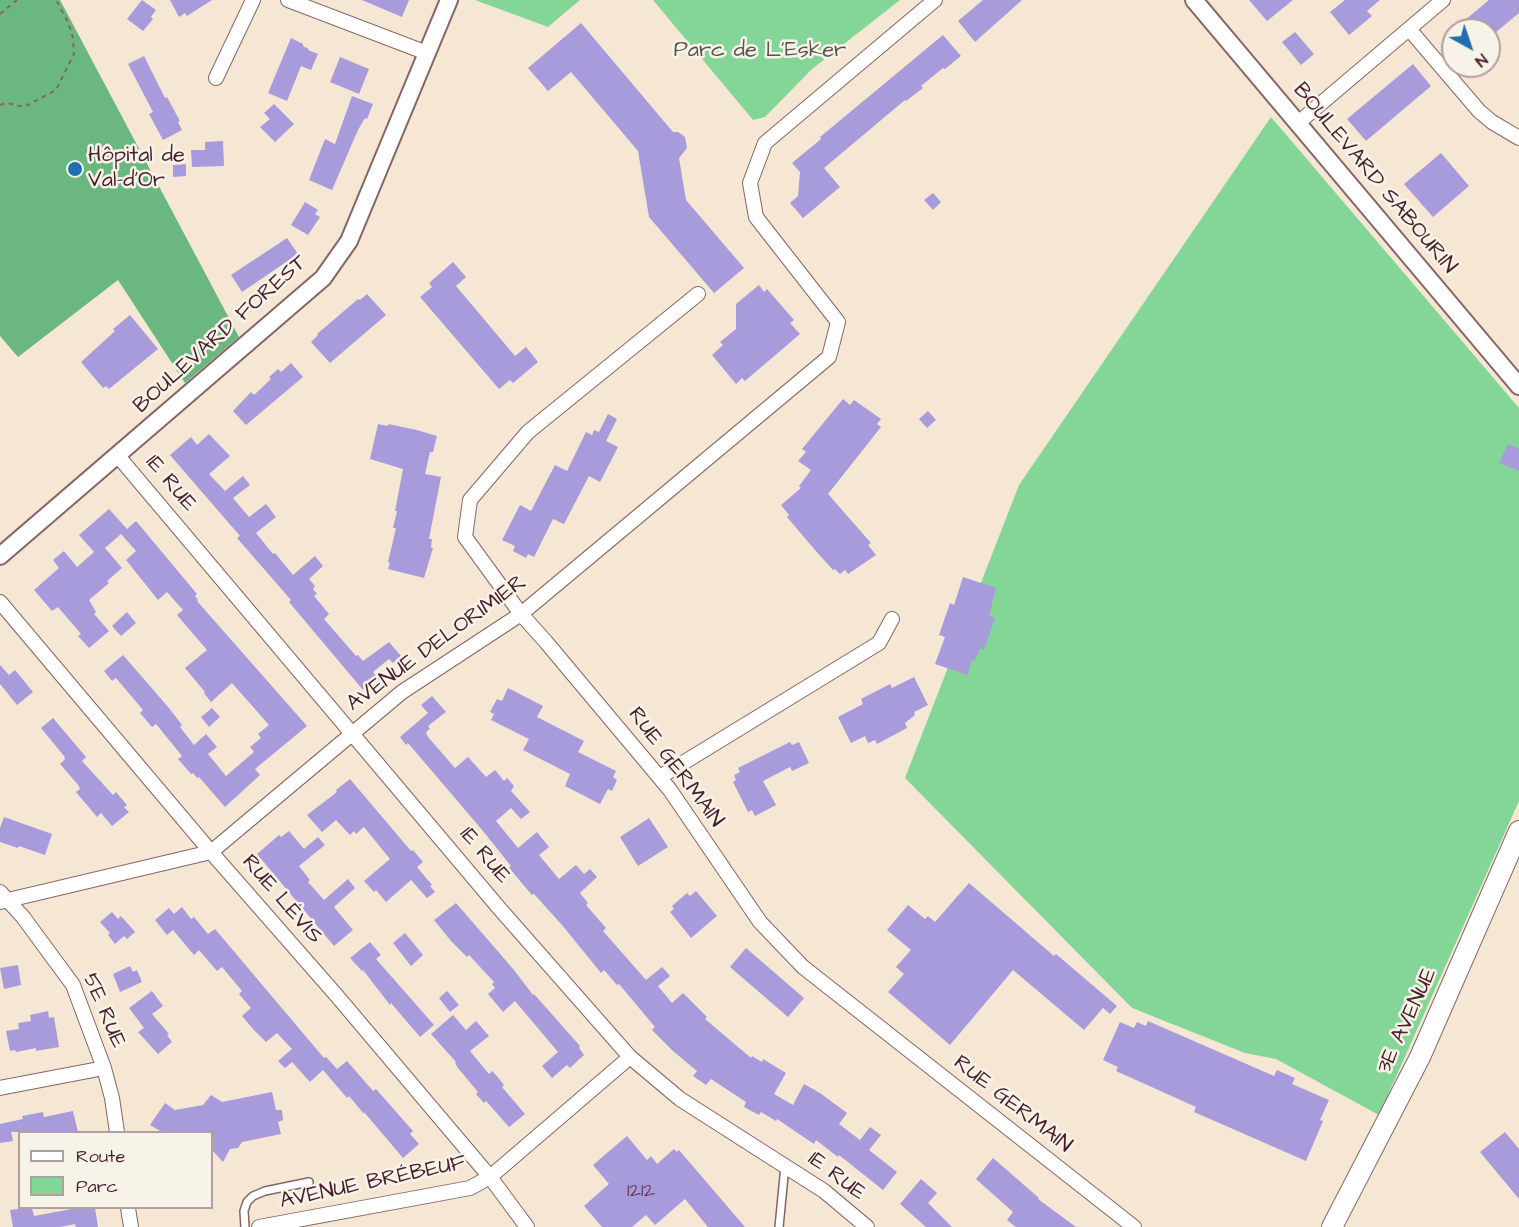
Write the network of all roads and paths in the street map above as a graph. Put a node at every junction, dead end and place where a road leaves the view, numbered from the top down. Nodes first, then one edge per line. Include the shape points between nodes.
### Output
1 (17, 0) edge
2 (56, 0) edge
3 (253, 0) edge
4 (288, 0) edge
5 (449, 0) edge
6 (934, 0) edge
7 (1443, 0) edge
8 (1197, 1) edge
9 (0, 14) edge
10 (1409, 29) junction
11 (427, 53) junction
12 (216, 78) dead end
13 (0, 105) edge
14 (1298, 123) junction
15 (1519, 138) edge
16 (698, 294) dead end
17 (1519, 386) edge
18 (118, 456) junction
19 (0, 556) edge
20 (0, 602) edge
21 (521, 614) junction
22 (892, 619) dead end
23 (353, 732) junction
24 (660, 777) junction
25 (1519, 831) edge
26 (211, 852) junction
27 (3, 898) edge
28 (630, 1057) junction
29 (104, 1068) junction
30 (0, 1088) edge
31 (117, 1131) edge
32 (785, 1166) junction
33 (490, 1178) junction
34 (309, 1182) dead end
35 (128, 1209) edge
36 (131, 1227) edge
37 (245, 1227) edge
38 (260, 1227) edge
39 (527, 1227) edge
40 (779, 1227) edge
41 (867, 1227) edge
42 (1134, 1227) edge
43 (1332, 1227) edge

1 - 9 path
2 - 13 path via 68,22 74,54 56,90 24,107
3 - 12 street
4 - 11 street
5 - 11 street, BOULEVARD FOREST
6 - 21 street, AVENUE DELORIMIER via 765,142 750,183 756,217 838,322 829,357
7 - 10 street
8 - 14 street, BOULEVARD SABOURIN
10 - 14 street
10 - 15 street via 1485,117
11 - 18 street, BOULEVARD FOREST via 349,241 323,278
14 - 17 street, BOULEVARD SABOURIN
16 - 21 street, RUE GERMAIN via 528,432 470,500 465,537
18 - 19 street, BOULEVARD FOREST
18 - 23 street, 1E RUE
20 - 26 street, RUE LÉVIS
21 - 23 street, AVENUE DELORIMIER via 402,692
21 - 24 street, RUE GERMAIN
22 - 24 street via 879,643
23 - 26 street, AVENUE DELORIMIER
23 - 28 street, 1E RUE
24 - 42 street, RUE GERMAIN via 760,922 803,967
25 - 43 main road, 3E AVENUE via 1420,1057
26 - 27 street, AVENUE DELORIMIER
26 - 33 street, RUE LÉVIS
27 - 29 street, 5E RUE via 73,985
28 - 32 street, 1E RUE via 680,1099
28 - 33 street, AVENUE BRÉBEUF
29 - 30 street
29 - 31 street, 5E RUE
32 - 40 lane
32 - 41 street, 1E RUE via 824,1191
33 - 38 street, AVENUE BRÉBEUF via 470,1188
33 - 39 street, RUE LÉVIS
34 - 37 lane via 253,1196 244,1211
35 - 36 street

